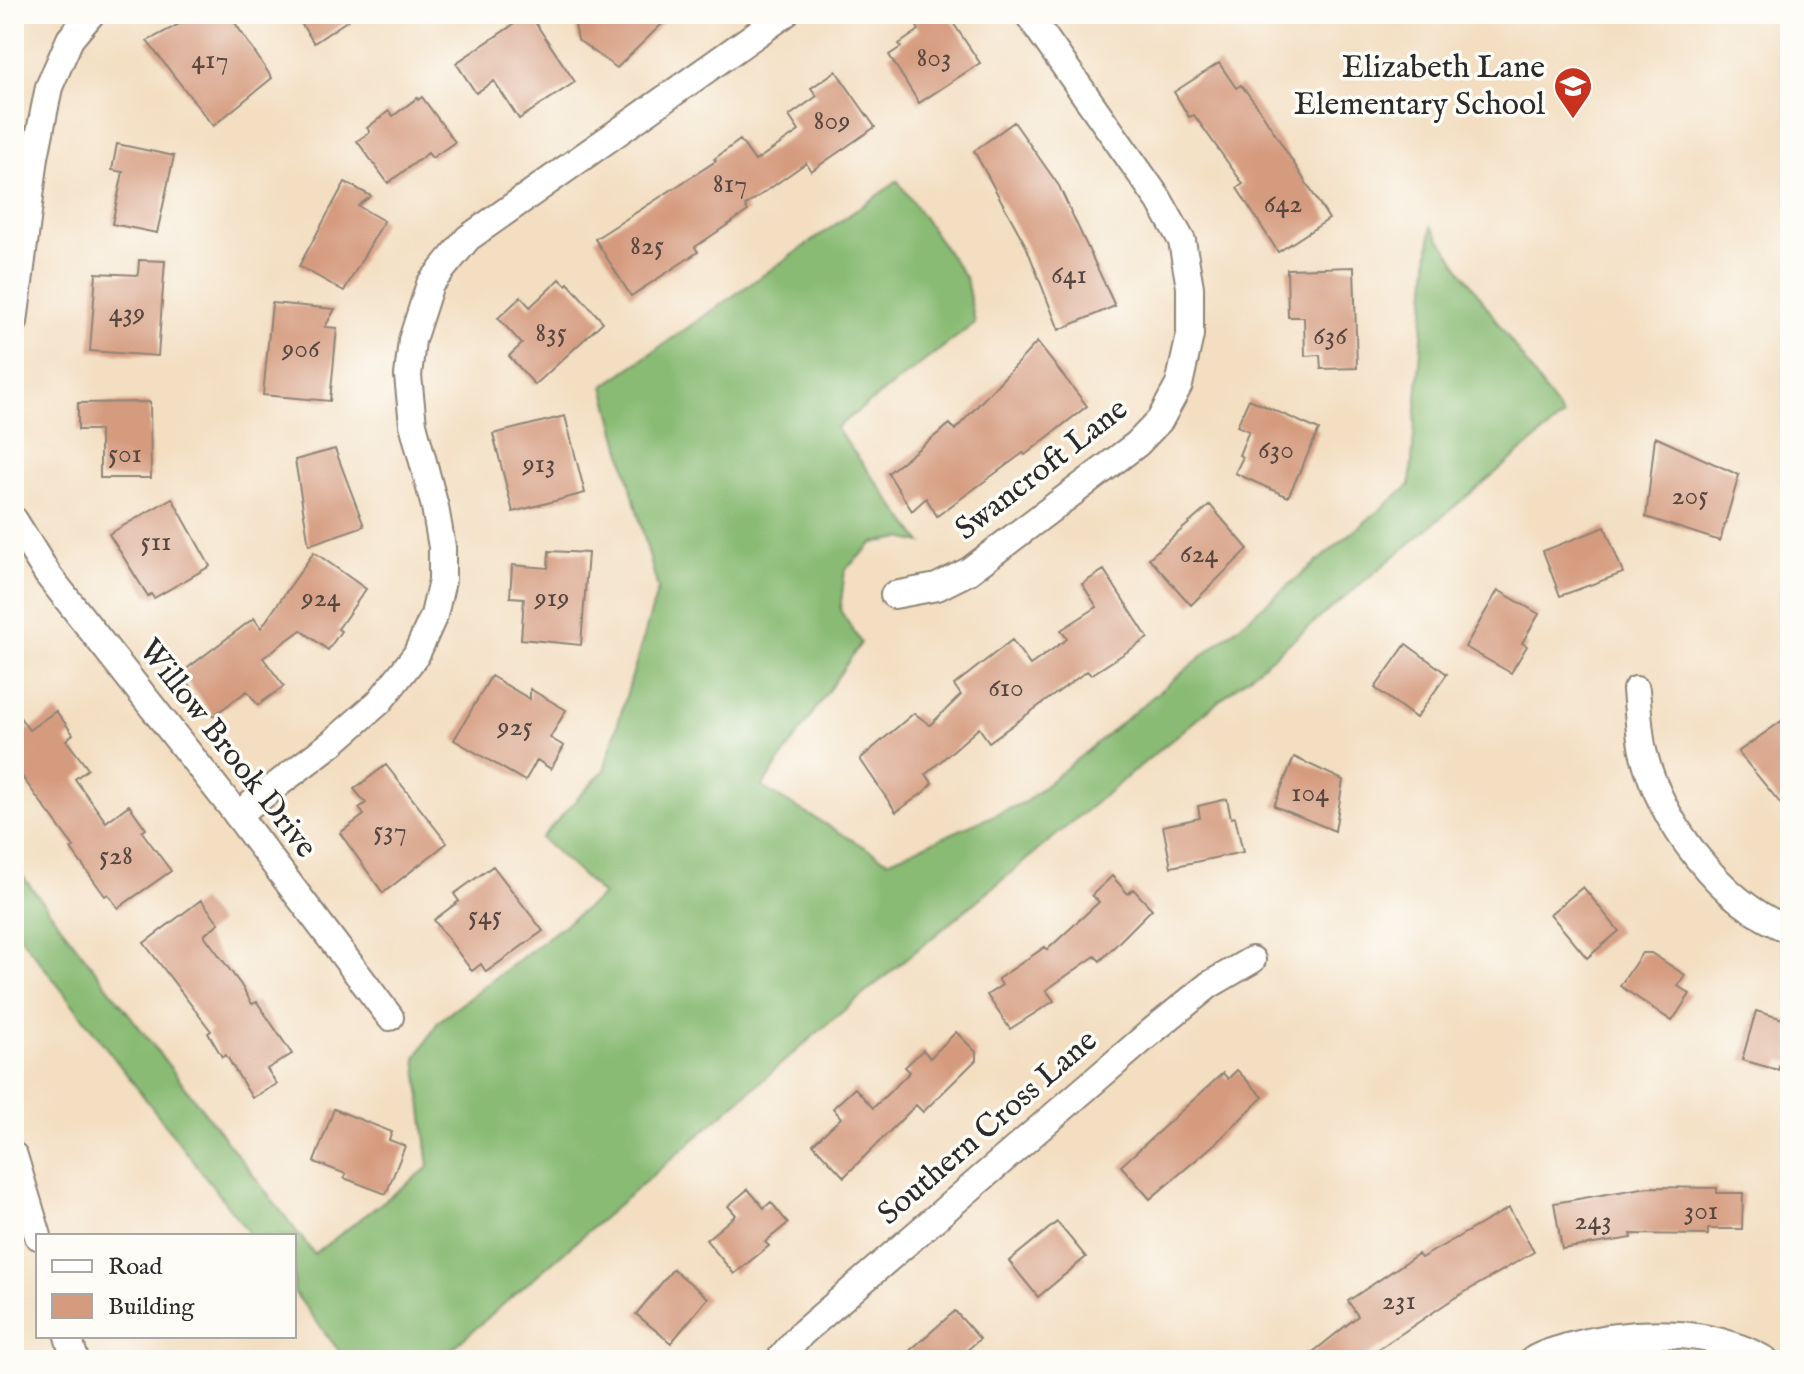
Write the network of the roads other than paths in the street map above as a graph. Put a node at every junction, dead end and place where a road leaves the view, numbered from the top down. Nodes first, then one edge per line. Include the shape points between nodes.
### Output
1 (91, 14) edge
2 (785, 14) edge
3 (1028, 14) edge
4 (14, 322) edge
5 (14, 520) edge
6 (894, 595) dead end
7 (1636, 690) dead end
8 (237, 815) junction
9 (1790, 930) edge
10 (1252, 960) dead end
11 (390, 1017) dead end
12 (14, 1156) edge
13 (37, 1234) edge
14 (69, 1338) edge
15 (75, 1360) edge
16 (779, 1360) edge
17 (1533, 1360) edge
18 (1765, 1360) edge

1 - 4 street via 70,39 49,87
2 - 8 street via 468,238 430,284 412,340 408,376 413,424 442,547 434,615 416,655 379,702
3 - 6 street, Swancroft Lane via 1182,241 1190,287 1190,335 1179,385 1160,420 1137,444 969,571 937,587
5 - 8 street, Willow Brook Drive via 48,575
7 - 9 street via 1643,751 1668,817 1703,866 1773,924
8 - 11 street, Willow Brook Drive
10 - 16 street, Southern Cross Lane via 1209,985 1151,1032 801,1334
12 - 13 street
14 - 15 street
17 - 18 street via 1592,1340 1649,1334 1716,1341

